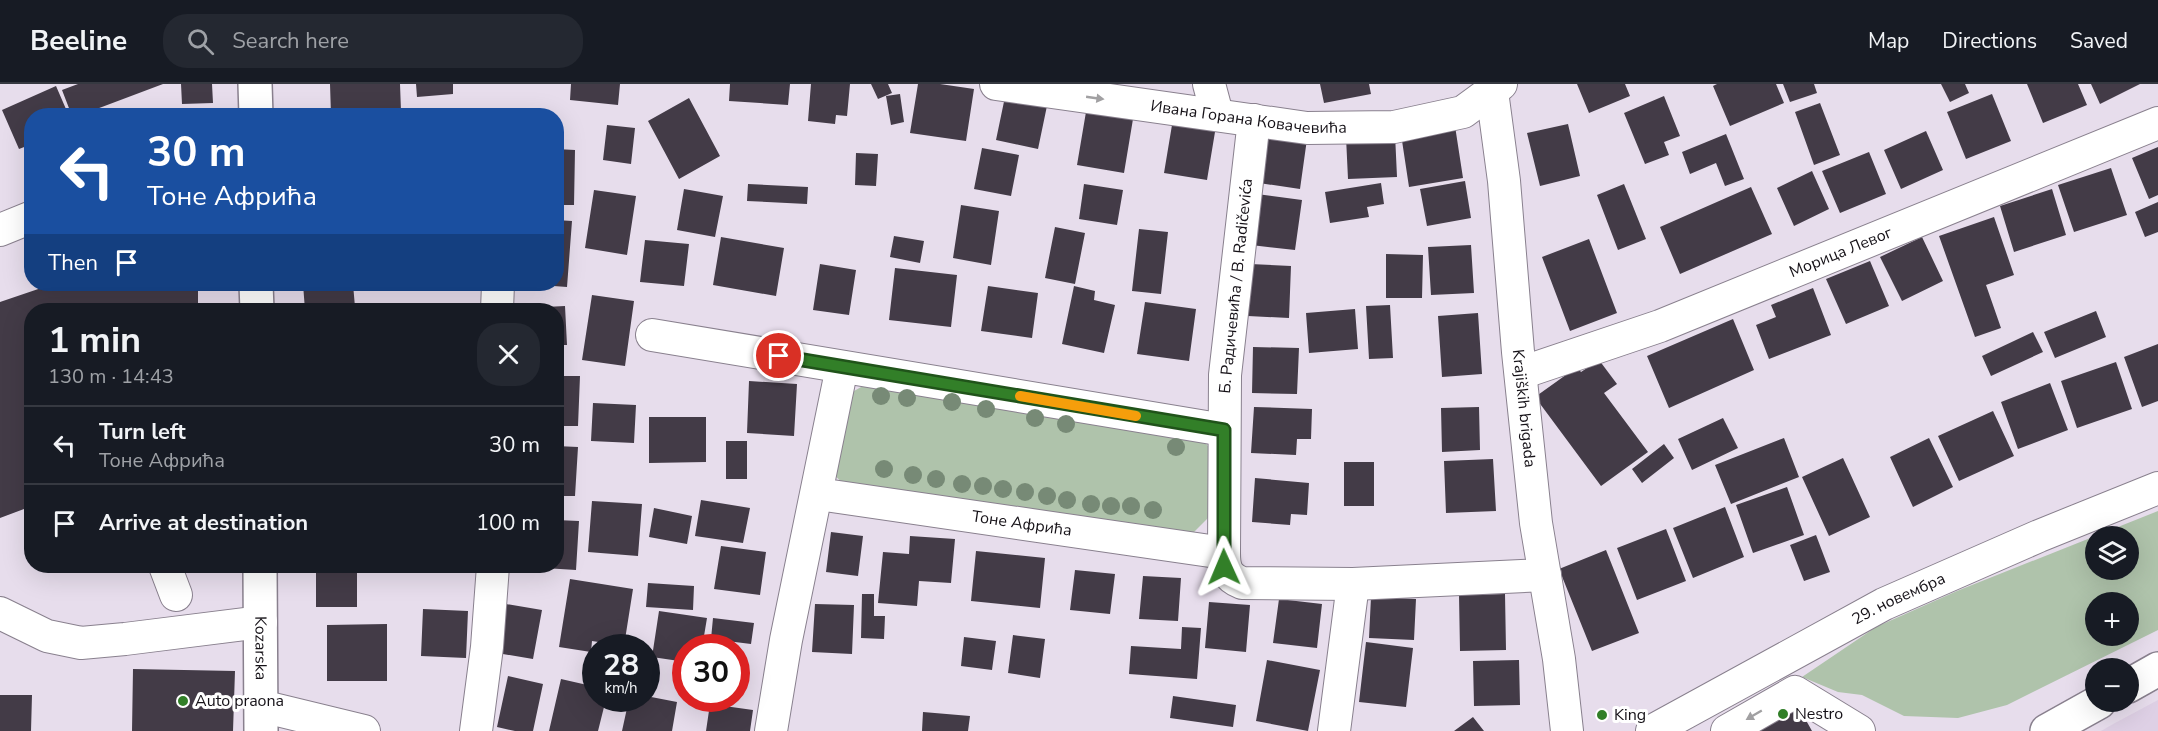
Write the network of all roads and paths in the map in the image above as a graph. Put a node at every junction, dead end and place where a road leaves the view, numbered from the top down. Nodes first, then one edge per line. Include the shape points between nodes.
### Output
1 (255, 84) edge
2 (996, 84) edge
3 (1209, 84) edge
4 (1495, 86) edge
5 (256, 108) edge
6 (1217, 114) junction
7 (1254, 120) junction
8 (2158, 123) edge
9 (24, 220) edge
10 (0, 230) edge
11 (652, 334) dead end
12 (842, 367) junction
13 (1521, 373) junction
14 (1224, 430) junction
15 (2158, 488) edge
16 (818, 494) junction
17 (1224, 553) junction
18 (168, 573) edge
19 (260, 573) edge
20 (492, 573) edge
21 (1545, 575) junction
22 (1353, 584) junction
23 (176, 595) dead end
24 (0, 613) edge
25 (261, 622) junction
26 (2158, 669) edge
27 (2139, 680) edge
28 (2085, 710) edge
29 (261, 718) edge
30 (364, 731) edge
31 (476, 731) edge
32 (771, 731) edge
33 (1334, 731) edge
34 (1567, 731) edge
35 (1652, 731) edge
36 (1727, 731) edge
37 (1859, 731) edge
38 (2047, 731) edge

1 - 5 main road
2 -> 6 street, Ивана Горана Ковачевића
3 - 6 street
4 - 7 street, Ивана Горана Ковачевића via 1463,112 1394,127 1307,128
4 - 13 street, Krajiških brigada
6 - 7 street, Ивана Горана Ковачевића
7 - 14 street, Б. Радичевића / B. Radičevića via 1225,375
8 - 13 street, Морица Левог via 1660,326
9 - 10 street
11 - 12 street
12 - 14 street
12 - 16 street
13 - 21 street, Krajiških brigada
14 - 17 street, Б. Радичевића / B. Radičevića
15 - 35 street, 29. новембра via 1884,604
16 - 17 street, Тоне Афрића
16 - 32 street
17 - 22 street, Б. Радичевића / B. Radičevića via 1228,575 1242,583
18 - 23 street
19 - 25 main road, Kozarska
20 - 31 street
21 - 22 street, Б. Радичевића / B. Radičevića
21 - 34 street, Krajiških brigada
22 - 33 street
24 - 25 street via 47,636 81,643
25 - 29 main road, Kozarska
26 - 27 main road
28 - 38 main road
29 - 30 street
37 -> 36 street via 1795,692

